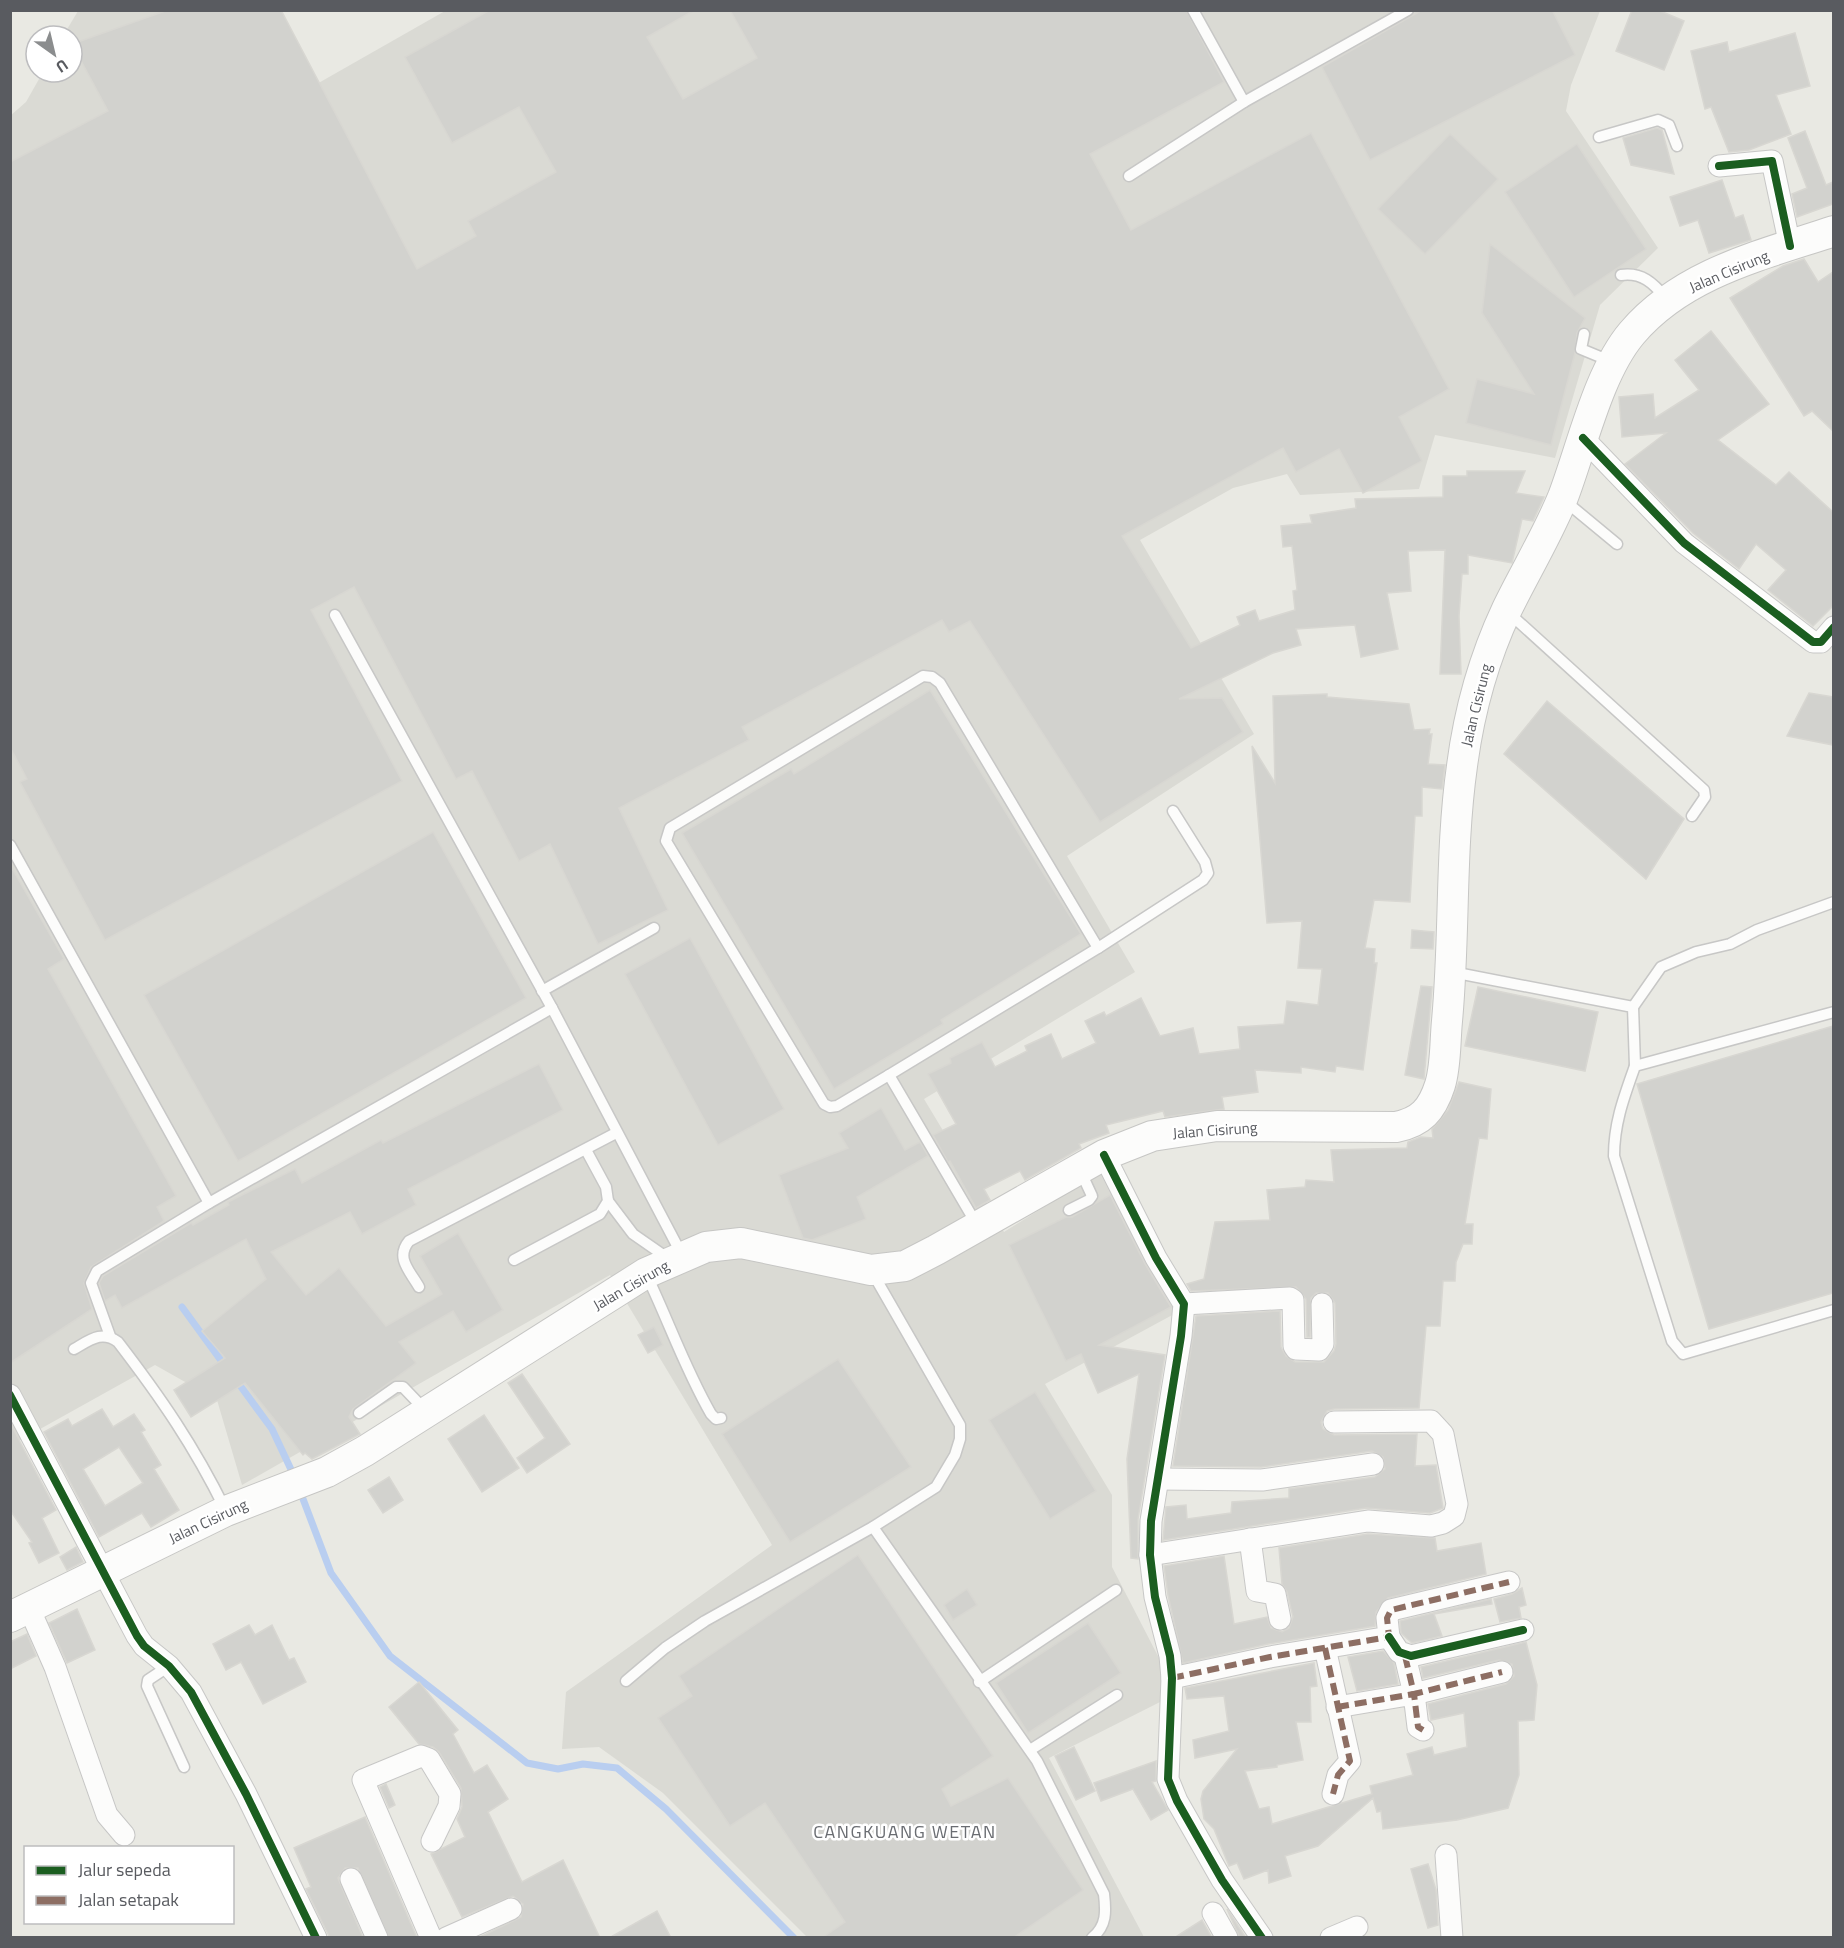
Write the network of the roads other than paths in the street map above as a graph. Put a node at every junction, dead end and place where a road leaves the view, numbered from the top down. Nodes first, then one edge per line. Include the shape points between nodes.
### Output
1 (1193, 10) edge
2 (1408, 10) edge
3 (1244, 102) junction
4 (1599, 137) dead end
5 (1677, 146) dead end
6 (1719, 166) dead end
7 (1129, 176) dead end
8 (1833, 231) edge
9 (1790, 246) junction
10 (1621, 275) dead end
11 (1669, 300) junction
12 (1584, 334) dead end
13 (1613, 362) junction
14 (1583, 438) junction
15 (1562, 499) junction
16 (1617, 544) dead end
17 (1506, 611) junction
18 (335, 615) dead end
19 (1833, 627) edge
20 (1173, 811) dead end
21 (1692, 816) dead end
22 (10, 845) edge
23 (1833, 902) edge
24 (654, 928) dead end
25 (1098, 948) junction
26 (1452, 972) junction
27 (542, 991) junction
28 (1633, 1007) junction
29 (552, 1008) junction
30 (1833, 1012) edge
31 (1635, 1066) junction
32 (889, 1075) junction
33 (616, 1133) junction
34 (586, 1150) junction
35 (1092, 1162) junction
36 (608, 1201) junction
37 (209, 1203) junction
38 (1069, 1210) dead end
39 (977, 1226) junction
40 (514, 1260) dead end
41 (667, 1264) junction
42 (871, 1270) junction
43 (419, 1287) dead end
44 (1184, 1305) junction
45 (1322, 1305) dead end
46 (1833, 1310) edge
47 (110, 1336) junction
48 (74, 1349) dead end
49 (10, 1395) edge
50 (427, 1411) junction
51 (358, 1413) dead end
52 (721, 1418) dead end
53 (1334, 1422) dead end
54 (1373, 1464) dead end
55 (1158, 1479) junction
56 (226, 1511) junction
57 (873, 1527) junction
58 (1250, 1539) junction
59 (1150, 1554) junction
60 (104, 1570) junction
61 (1509, 1582) dead end
62 (1116, 1590) dead end
63 (20, 1612) edge
64 (1280, 1619) dead end
65 (1523, 1630) dead end
66 (1389, 1637) junction
67 (1325, 1648) junction
68 (1405, 1656) junction
69 (169, 1666) junction
70 (1502, 1672) dead end
71 (1172, 1678) junction
72 (626, 1681) dead end
73 (979, 1682) junction
74 (1414, 1694) junction
75 (1117, 1695) dead end
76 (1337, 1707) junction
77 (1423, 1730) dead end
78 (1030, 1750) junction
79 (183, 1767) dead end
80 (1333, 1794) dead end
81 (124, 1834) dead end
82 (432, 1841) dead end
83 (1446, 1855) dead end
84 (351, 1879) dead end
85 (511, 1909) dead end
86 (1213, 1912) dead end
87 (1357, 1927) dead end
88 (316, 1938) edge
89 (377, 1938) edge
90 (431, 1938) edge
91 (446, 1938) edge
92 (1092, 1938) edge
93 (1227, 1938) edge
94 (1262, 1938) edge
95 (1331, 1938) edge
96 (1452, 1938) edge

1 - 3 lane
2 - 3 lane
3 - 7 lane
4 - 5 lane via 1658,120 1669,125
6 - 9 street via 1772,161
8 - 9 main road, Jalan Cisirung
9 - 11 main road, Jalan Cisirung via 1697,281
10 - 11 lane via 1634,273 1652,282
11 - 13 main road, Jalan Cisirung via 1633,332
12 - 13 lane via 1581,348
13 - 14 main road, Jalan Cisirung
14 - 15 main road, Jalan Cisirung
14 - 19 street via 1684,543 1734,584 1813,642 1821,642
15 - 16 lane
15 - 17 main road, Jalan Cisirung
17 - 21 lane via 1704,789 1705,797
17 - 26 main road, Jalan Cisirung via 1489,652 1462,766 1454,862
18 - 27 lane
20 - 25 lane via 1208,873
22 - 37 lane
23 - 28 lane via 1661,967
24 - 27 lane
25 - 32 lane
25 - 32 lane via 940,683 932,677 923,675 670,828 666,841 824,1104 837,1106
26 - 28 lane
26 - 35 main road, Jalan Cisirung via 1441,1083 1431,1106 1413,1124 1217,1126 1152,1136
27 - 29 lane
28 - 31 lane
29 - 33 lane
29 - 37 lane
30 - 31 lane
31 - 46 lane via 1616,1119 1614,1156 1677,1349 1683,1354
32 - 39 lane
33 - 34 lane
33 - 41 lane
34 - 36 lane via 606,1187
34 - 43 lane via 409,1241 402,1258
35 - 38 lane via 1092,1196
35 - 39 main road, Jalan Cisirung
35 - 44 street
36 - 40 lane via 600,1214
36 - 41 lane via 633,1234
37 - 47 lane via 92,1276
39 - 42 main road, Jalan Cisirung via 905,1266
41 - 42 main road, Jalan Cisirung via 722,1244 741,1243
41 - 50 main road, Jalan Cisirung
41 - 52 lane via 672,1328 687,1371 711,1414
42 - 57 lane via 960,1425 955,1455 936,1487
44 - 45 street via 1290,1298 1294,1346 1319,1350 1323,1344
44 - 55 street
47 - 48 lane via 99,1335
47 - 56 lane via 118,1341 171,1412
49 - 60 street
50 - 51 lane via 403,1387 396,1387
50 - 56 main road, Jalan Cisirung via 365,1451 297,1484
53 - 58 street via 1431,1421 1443,1434 1457,1504 1454,1516 1431,1526 1368,1521
54 - 55 street via 1262,1480
55 - 59 street
56 - 60 main road, Jalan Cisirung
57 - 72 lane via 705,1621
57 - 73 lane
58 - 59 street
58 - 64 street via 1257,1591 1275,1594
59 - 71 street
60 - 63 main road, Jalan Cisirung
60 - 69 street via 137,1636
61 - 66 street via 1391,1610 1387,1618
62 - 73 lane
63 - 81 street via 55,1667 107,1815
65 - 68 street
66 - 67 street
66 - 68 street
67 - 71 street
67 - 76 street
68 - 74 street
69 - 79 lane via 148,1680 147,1686
69 - 88 street via 191,1692
70 - 74 street
71 - 94 street via 1168,1779 1222,1880
73 - 78 lane
74 - 76 street
74 - 77 street via 1418,1727
75 - 78 lane
76 - 80 street via 1350,1761 1338,1775
78 - 92 lane via 1104,1893 1107,1912
82 - 90 street via 449,1806 450,1794 429,1759 421,1756 363,1780
83 - 96 street
84 - 89 street
85 - 91 street
86 - 93 street
87 - 95 street

